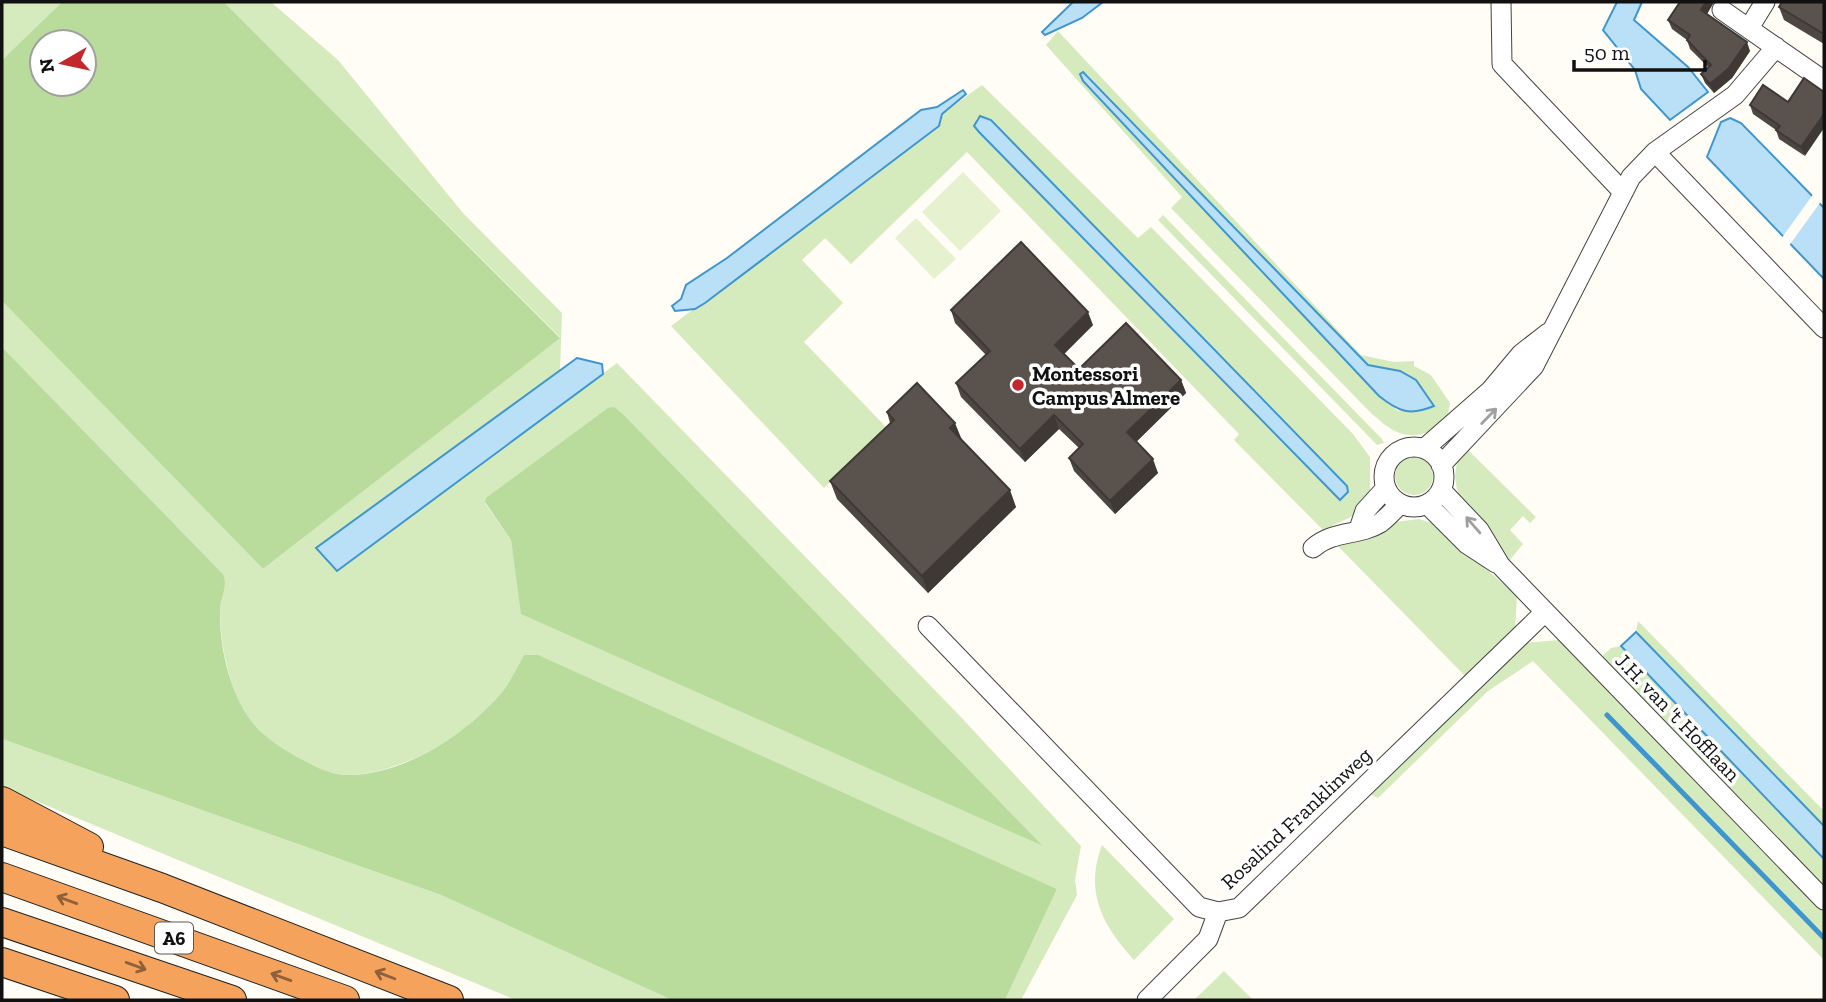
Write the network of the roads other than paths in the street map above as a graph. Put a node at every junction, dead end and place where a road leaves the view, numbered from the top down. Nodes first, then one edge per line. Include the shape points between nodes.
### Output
1 (1501, 2) edge
2 (1765, 2) edge
3 (1722, 10) dead end
4 (1749, 28) junction
5 (1776, 47) junction
6 (1824, 80) edge
7 (1655, 152) junction
8 (1623, 192) junction
9 (1824, 328) edge
10 (1552, 331) junction
11 (1425, 448) junction
12 (1441, 465) junction
13 (1386, 488) junction
14 (1434, 497) junction
15 (1401, 504) junction
16 (1359, 529) junction
17 (1313, 548) dead end
18 (1545, 612) junction
19 (928, 626) dead end
20 (2, 801) edge
21 (2, 831) edge
22 (2, 877) edge
23 (162, 888) junction
24 (1824, 900) edge
25 (1218, 912) junction
26 (2, 922) edge
27 (2, 962) edge
28 (2, 968) edge
29 (48, 977) junction
30 (115, 1000) edge
31 (232, 1000) edge
32 (345, 1000) edge
33 (449, 1000) edge
34 (1147, 1000) edge

1 - 8 street via 1502,64
2 - 4 street
3 - 4 street
4 - 5 street
5 - 6 street
5 - 7 street via 1735,95
7 - 8 street via 1630,177
7 - 9 street
8 - 10 street
10 - 11 street via 1521,354 1490,391
12 -> 10 street via 1534,366
11 - 12 street
11 - 13 street via 1402,448 1391,456 1384,471
12 - 14 street via 1444,482
13 - 15 street
13 - 16 street via 1365,511
14 - 15 street via 1414,507
14 - 18 street, J.H. van 't Hofflaan via 1479,530 1500,565
15 - 16 street via 1379,523
16 - 17 street via 1323,539
18 - 24 street, J.H. van 't Hofflaan
18 - 25 street, Rosalind Franklinweg via 1239,908
19 - 25 street, Rosalind Franklinweg via 1199,907
20 - 23 highway, A6
21 - 23 highway, A6
32 -> 22 highway, A6
33 -> 23 highway, A6
25 - 34 street via 1208,939
26 -> 31 highway, A6
27 - 29 highway
28 - 29 highway
29 - 30 highway

